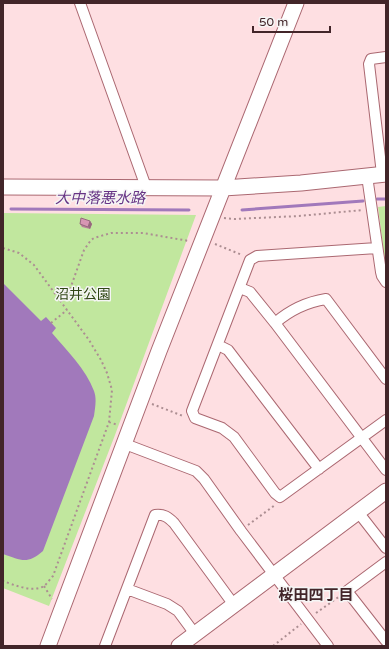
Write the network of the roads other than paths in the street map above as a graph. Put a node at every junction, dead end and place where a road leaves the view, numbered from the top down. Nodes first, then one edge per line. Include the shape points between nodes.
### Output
1 (80, 3) edge
2 (296, 3) edge
3 (386, 57) edge
4 (384, 174) edge
5 (367, 176) junction
6 (3, 187) edge
7 (146, 187) junction
8 (223, 188) junction
9 (377, 248) junction
10 (386, 282) edge
11 (240, 288) junction
12 (275, 323) junction
13 (218, 345) junction
14 (386, 379) edge
15 (386, 420) edge
16 (362, 438) junction
17 (125, 444) junction
18 (319, 469) junction
19 (386, 470) edge
20 (386, 490) edge
21 (358, 512) junction
22 (386, 548) edge
23 (386, 562) edge
24 (274, 574) junction
25 (127, 589) junction
26 (234, 605) junction
27 (195, 634) junction
28 (386, 641) edge
29 (48, 646) edge
30 (105, 646) edge
31 (179, 646) edge
32 (328, 646) edge

1 - 7 street
2 - 8 street
3 - 4 street via 371,59 369,64
4 - 5 street
5 - 8 street
5 - 9 street
6 - 7 street
7 - 8 street
8 - 17 street
9 - 10 street via 382,276
9 - 11 street via 257,256 250,260
11 - 12 street via 250,292
11 - 13 street
12 - 14 street via 297,307 326,299
12 - 16 street
13 - 18 street via 228,350
13 - 18 street via 193,408 193,415 199,420 222,428 234,437 280,497
15 - 16 street
16 - 18 street
16 - 19 street
17 - 24 street via 196,471
17 - 29 street
20 - 21 street
21 - 22 street
21 - 24 street
23 - 28 street via 348,591
24 - 26 street
24 - 32 street
25 - 26 street via 155,515 161,514 174,523
25 - 27 street via 167,604 178,611
25 - 30 street
26 - 27 street
27 - 31 street

